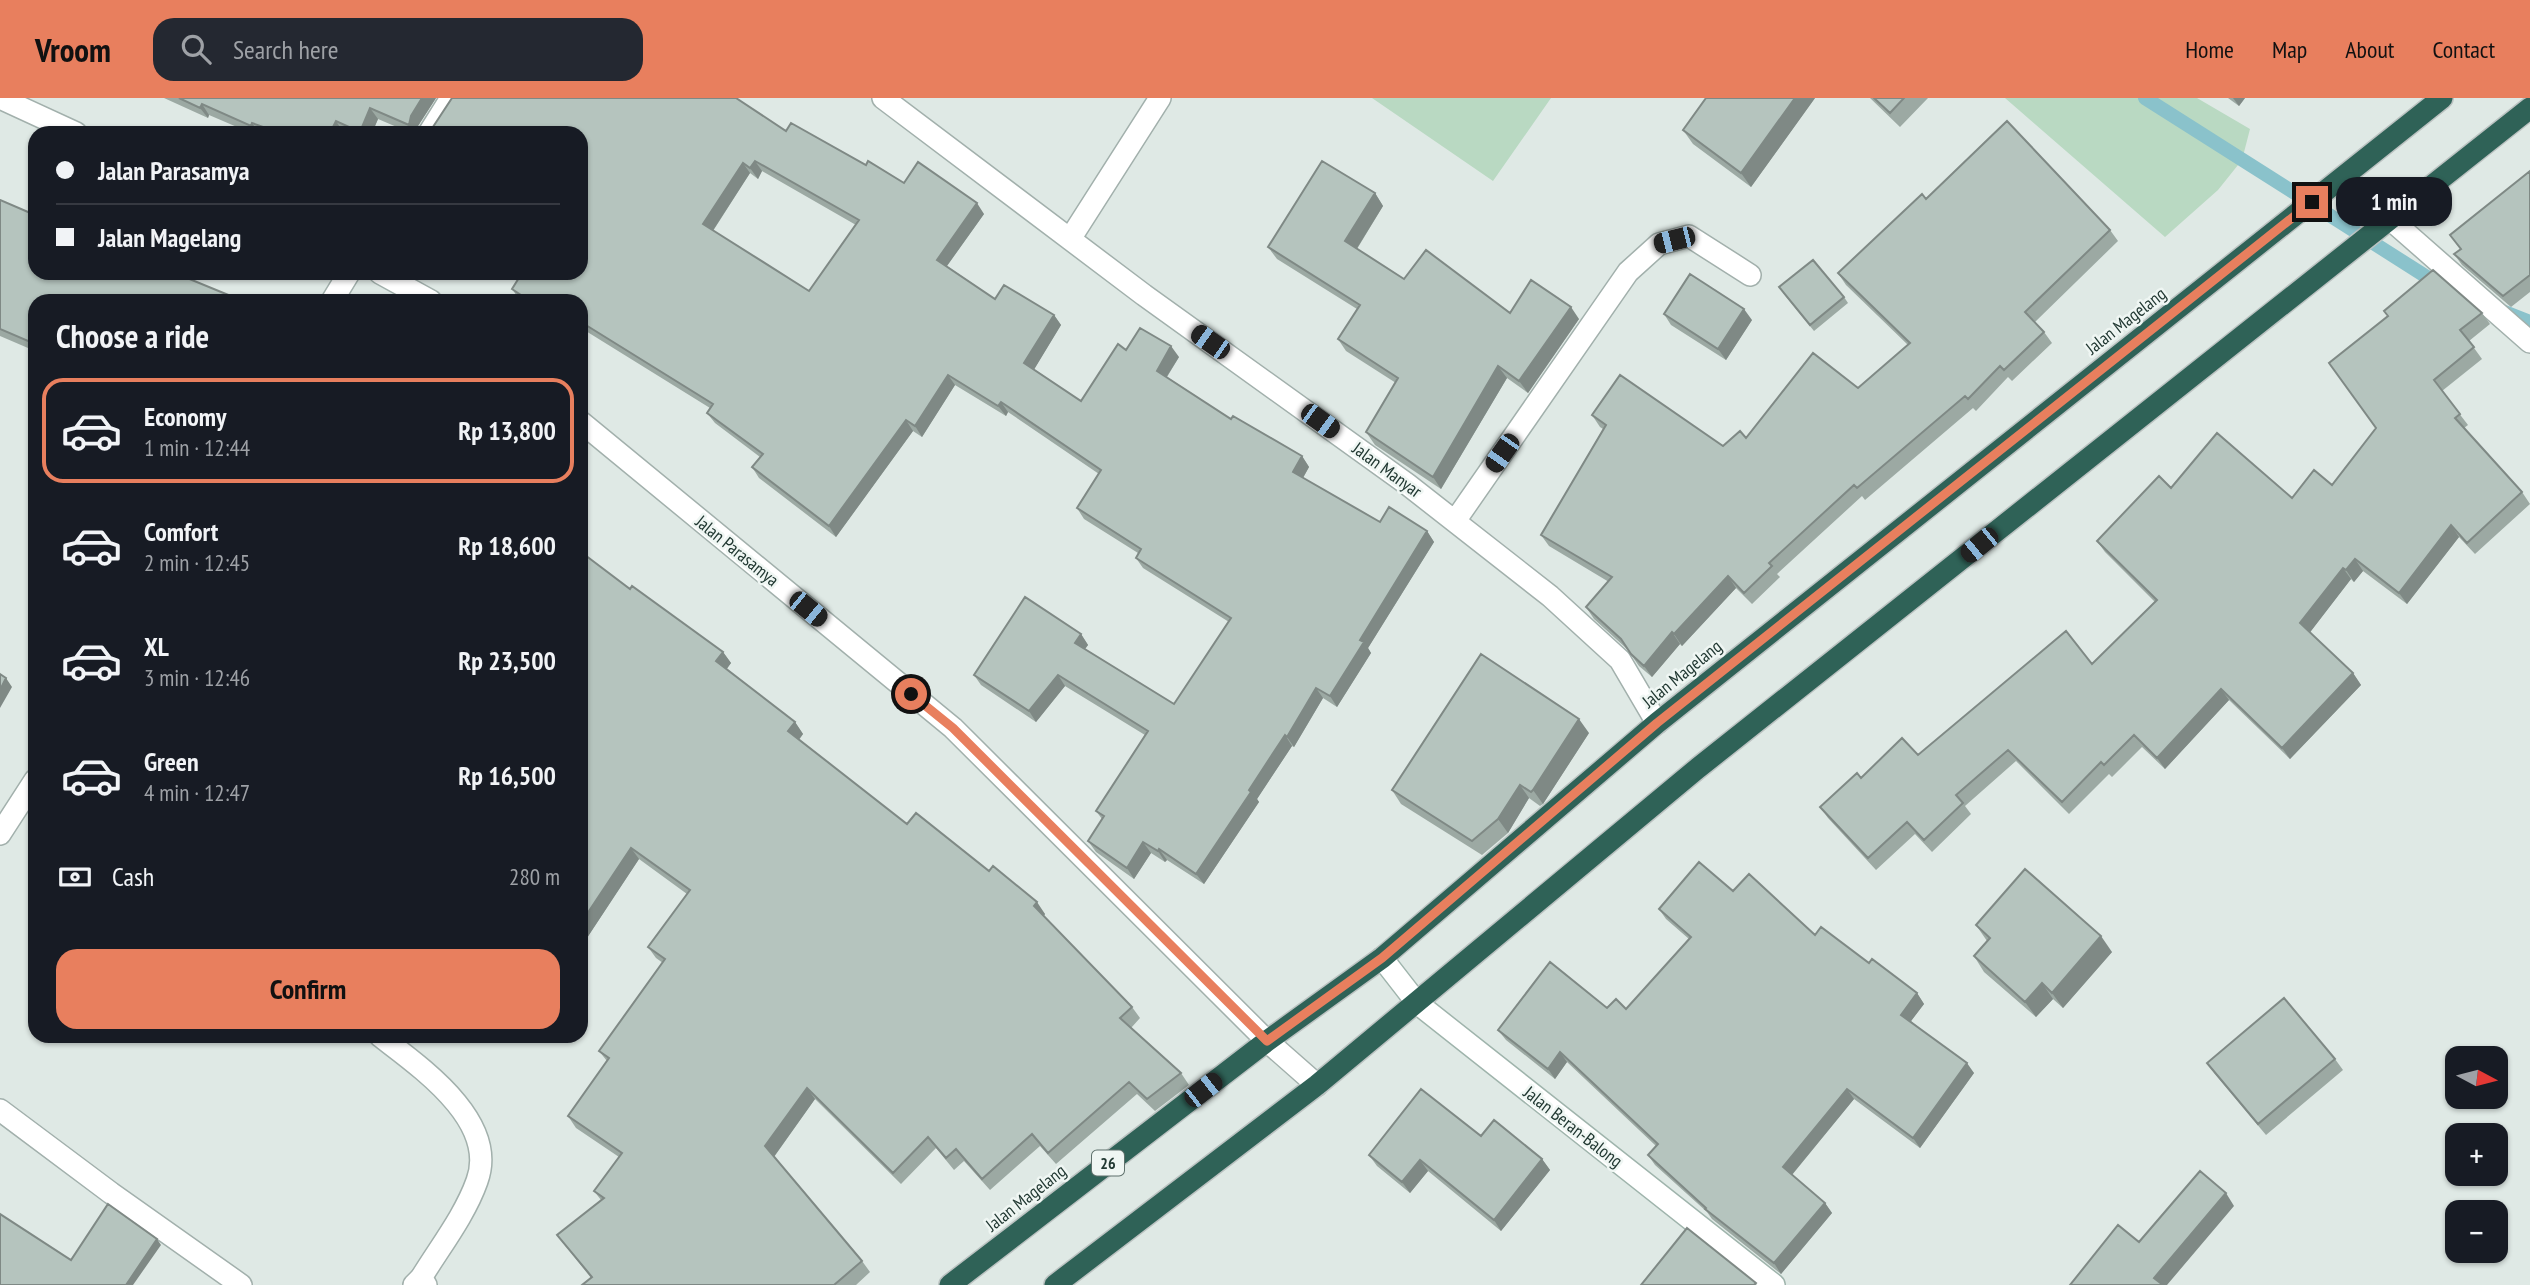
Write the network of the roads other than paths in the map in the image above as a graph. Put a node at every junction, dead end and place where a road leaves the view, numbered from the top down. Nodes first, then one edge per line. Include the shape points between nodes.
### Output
1 (451, 98) edge
2 (883, 98) edge
3 (1160, 98) edge
4 (2442, 98) edge
5 (0, 99) edge
6 (2530, 108) edge
7 (60, 126) edge
8 (433, 126) edge
9 (2390, 219) junction
10 (1070, 239) junction
11 (1750, 275) dead end
12 (393, 280) edge
13 (418, 294) edge
14 (2530, 342) edge
15 (588, 428) edge
16 (1455, 522) junction
17 (1657, 723) junction
18 (28, 794) edge
19 (0, 834) edge
20 (1382, 958) junction
21 (1417, 1003) junction
22 (1267, 1041) junction
23 (389, 1043) edge
24 (1317, 1085) junction
25 (0, 1110) edge
26 (420, 1283) edge
27 (241, 1285) edge
28 (950, 1285) edge
29 (1055, 1285) edge
30 (1774, 1285) edge

1 - 8 street
2 - 10 street, Jalan Manyar
3 - 10 street
4 - 17 highway, Jalan Magelang / 26
5 - 7 street
6 - 9 highway
9 - 14 street
9 - 21 highway via 1698,768
10 - 16 street, Jalan Manyar
11 - 16 street via 1689,236 1659,244 1628,272
12 - 13 street
15 - 22 street, Jalan Parasamya via 953,728
16 - 17 street, Jalan Manyar via 1550,596 1620,660
17 - 20 highway, Jalan Magelang / 26
18 - 19 street
20 - 21 street, Jalan Beran-Balong
20 - 22 highway, Jalan Magelang / 26
21 - 24 highway
21 - 30 street, Jalan Beran-Balong
22 - 24 street, Jalan Parasamya
22 - 28 highway, Jalan Magelang / 26
23 - 26 street via 440,1084 471,1126 482,1150 470,1197
24 - 29 highway
25 - 27 street

